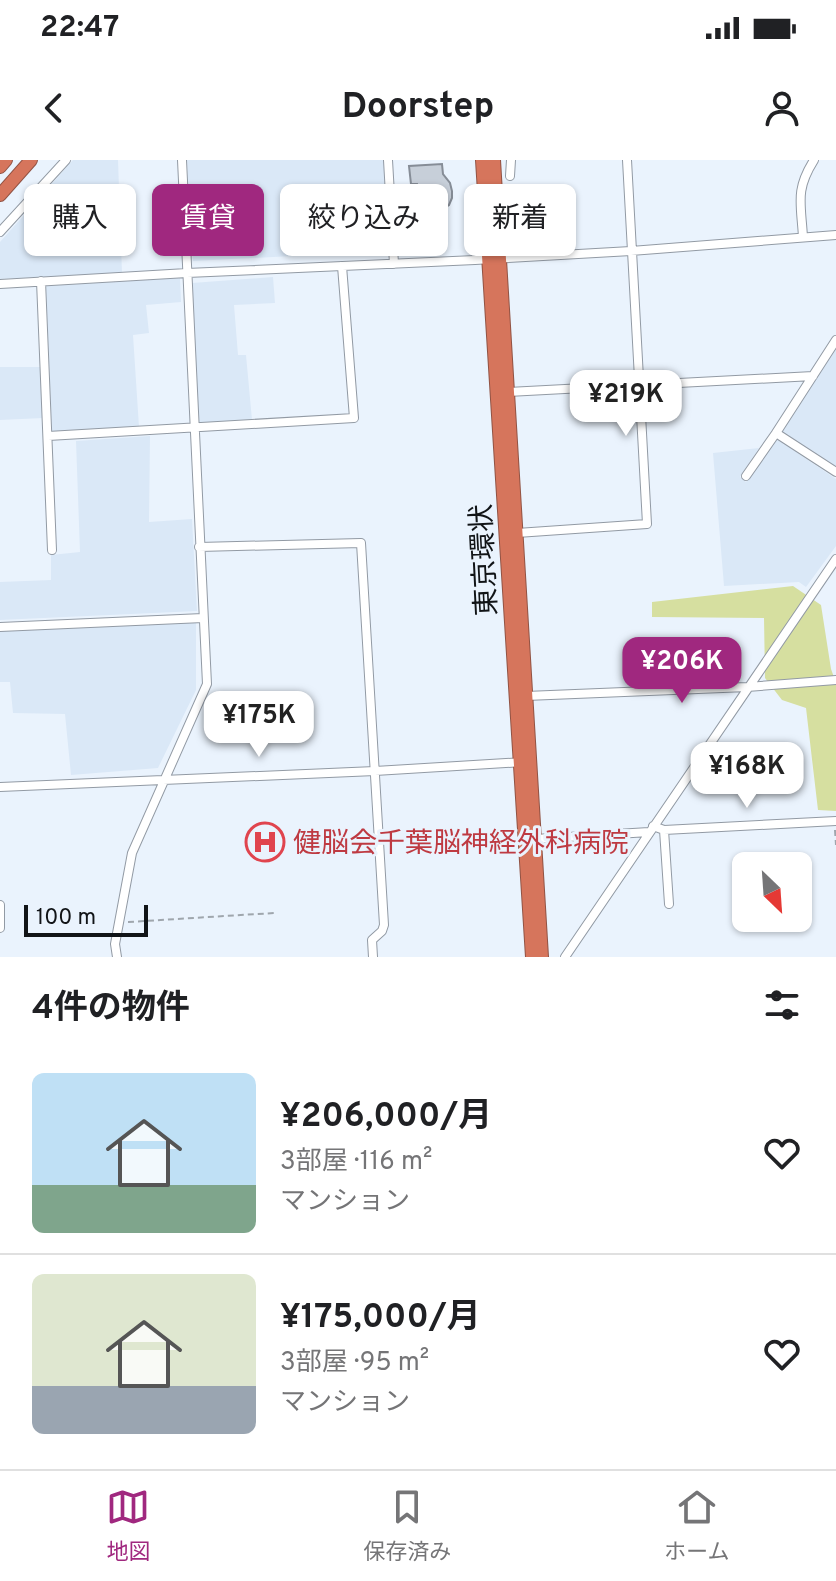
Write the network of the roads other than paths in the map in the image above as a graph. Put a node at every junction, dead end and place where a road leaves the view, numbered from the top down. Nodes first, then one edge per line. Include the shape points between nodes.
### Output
1 (6, 160) edge
2 (31, 160) edge
3 (66, 160) edge
4 (182, 160) edge
5 (388, 160) edge
6 (482, 160) edge
7 (494, 160) edge
8 (511, 160) edge
9 (627, 160) edge
10 (814, 160) edge
11 (0, 167) edge
12 (510, 176) dead end
13 (0, 195) edge
14 (0, 232) edge
15 (836, 235) edge
16 (803, 237) junction
17 (631, 251) junction
18 (494, 259) junction
19 (394, 264) junction
20 (342, 266) junction
21 (187, 273) junction
22 (41, 281) junction
23 (0, 284) edge
24 (836, 340) edge
25 (813, 376) junction
26 (639, 385) junction
27 (508, 392) junction
28 (194, 427) junction
29 (776, 433) junction
30 (48, 436) junction
31 (836, 472) edge
32 (746, 476) dead end
33 (517, 533) junction
34 (199, 547) junction
35 (52, 550) dead end
36 (836, 559) edge
37 (203, 618) junction
38 (0, 627) edge
39 (836, 680) edge
40 (747, 687) junction
41 (526, 696) junction
42 (524, 762) junction
43 (375, 771) junction
44 (165, 779) junction
45 (0, 787) edge
46 (835, 821) edge
47 (651, 829) junction
48 (664, 830) junction
49 (535, 839) junction
50 (669, 904) dead end
51 (0, 905) edge
52 (0, 928) edge
53 (117, 957) edge
54 (373, 957) edge
55 (532, 957) edge
56 (542, 957) edge
57 (565, 957) edge

1 - 11 highway
2 - 13 highway
3 - 14 street
4 - 21 street
5 - 19 street
6 - 18 highway, 東京環状
7 - 18 highway, 東京環状
8 - 12 street
9 - 17 street
10 - 16 street via 800,188
15 - 16 street
16 - 17 street
17 - 18 street
17 - 26 street
18 - 19 street
18 - 27 highway, 東京環状
18 - 42 highway, 東京環状
19 - 20 street
20 - 21 street
20 - 28 street via 354,418
21 - 22 street
21 - 28 street
22 - 23 street
22 - 30 street
24 - 25 street
25 - 26 street
25 - 29 street
26 - 27 street
26 - 33 street via 647,524
27 - 33 highway, 東京環状
28 - 30 street
28 - 34 street
29 - 31 street
29 - 32 street
30 - 35 street
33 - 41 highway, 東京環状
34 - 37 street
34 - 43 street via 361,543
36 - 40 street
37 - 38 street
37 - 44 street via 207,684
39 - 40 street
40 - 41 street
40 - 47 street
41 - 42 highway, 東京環状
42 - 43 street
42 - 49 highway, 東京環状
42 - 55 highway, 東京環状
43 - 44 street
43 - 54 street via 384,925 372,940
44 - 45 street
44 - 53 street via 132,853
46 - 48 street
47 - 48 street
47 - 49 street
47 - 57 street
48 - 50 street
49 - 56 highway, 東京環状
51 - 52 street

